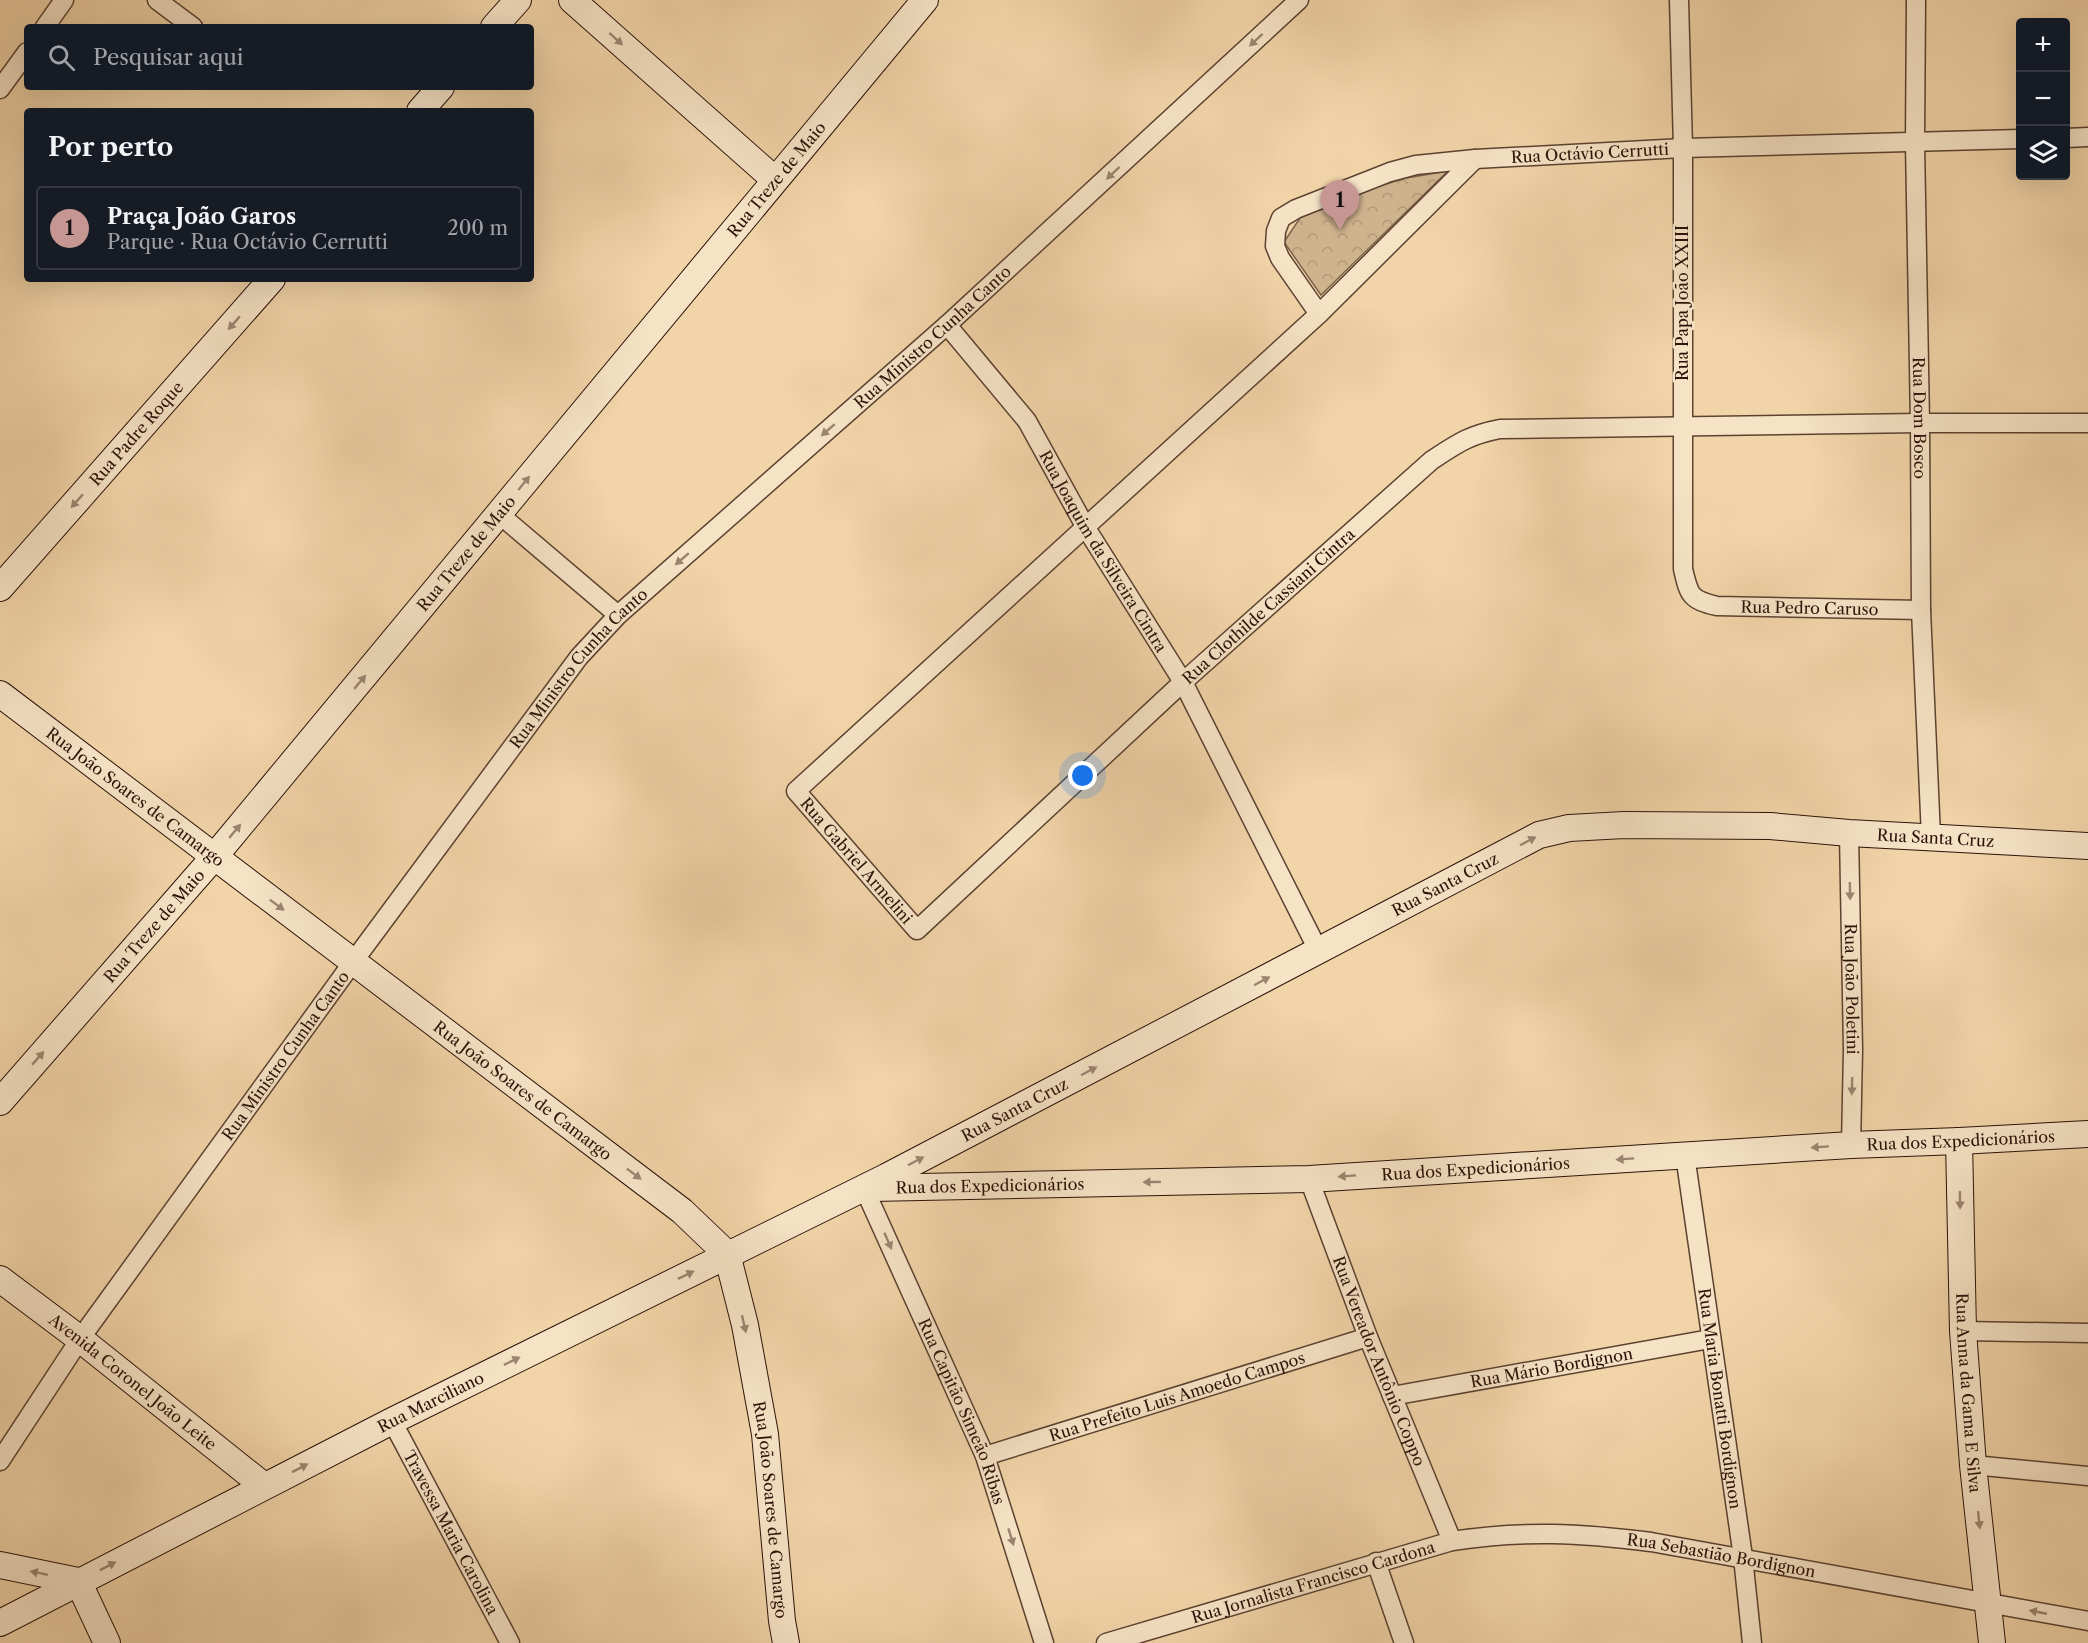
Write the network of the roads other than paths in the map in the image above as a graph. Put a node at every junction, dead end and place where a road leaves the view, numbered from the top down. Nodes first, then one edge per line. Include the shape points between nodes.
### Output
1 (64, 0) edge
2 (157, 0) edge
3 (518, 0) edge
4 (572, 0) edge
5 (925, 0) edge
6 (1299, 0) edge
7 (1679, 0) edge
8 (1916, 0) edge
9 (47, 24) edge
10 (189, 24) edge
11 (497, 24) edge
12 (24, 56) edge
13 (0, 89) edge
14 (438, 90) edge
15 (423, 108) edge
16 (2088, 137) edge
17 (2070, 138) edge
18 (2016, 139) edge
19 (1915, 143) junction
20 (1683, 148) junction
21 (1475, 159) junction
22 (774, 179) junction
23 (269, 282) edge
24 (1319, 314) junction
25 (947, 326) junction
26 (1920, 423) junction
27 (2088, 423) edge
28 (1682, 426) junction
29 (499, 514) junction
30 (1086, 528) junction
31 (0, 588) edge
32 (1698, 602) joint
33 (1921, 610) junction
34 (618, 615) junction
35 (1183, 682) junction
36 (0, 694) edge
37 (1849, 832) junction
38 (1932, 837) junction
39 (2088, 846) edge
40 (214, 857) junction
41 (917, 930) joint
42 (1318, 951) junction
43 (353, 962) junction
44 (0, 1102) edge
45 (2088, 1134) edge
46 (1959, 1141) junction
47 (1851, 1145) junction
48 (1685, 1155) junction
49 (1308, 1179) junction
50 (864, 1188) junction
51 (727, 1254) junction
52 (0, 1279) edge
53 (1963, 1331) junction
54 (2088, 1333) edge
55 (1368, 1337) junction
56 (80, 1339) junction
57 (1710, 1339) junction
58 (1392, 1396) junction
59 (392, 1421) junction
60 (985, 1456) junction
61 (0, 1461) edge
62 (1973, 1465) junction
63 (2088, 1476) edge
64 (264, 1486) junction
65 (1452, 1541) junction
66 (1743, 1557) junction
67 (1376, 1562) junction
68 (0, 1565) edge
69 (78, 1581) junction
70 (1988, 1602) junction
71 (2088, 1621) edge
72 (0, 1623) edge
73 (107, 1643) edge
74 (510, 1643) edge
75 (786, 1643) edge
76 (1044, 1643) edge
77 (1106, 1643) edge
78 (1404, 1643) edge
79 (1752, 1643) edge
80 (1992, 1643) edge

1 - 9 street
2 - 10 street
3 - 11 street
4 -> 22 street
5 - 22 street, Rua Treze de Maio
6 -> 25 street, Rua Ministro Cunha Canto
7 - 20 street, Rua Papa João XXIII
8 - 19 street, Rua Dom Bosco
12 - 13 street
14 - 15 street
16 - 17 street
18 - 19 street, Rua Octávio Cerrutti
19 - 20 street, Rua Octávio Cerrutti
19 - 26 street, Rua Dom Bosco
20 - 21 street, Rua Octávio Cerrutti
20 - 28 street, Rua Papa João XXIII
21 - 24 street
21 - 24 street, Rua Octávio Cerrutti via 1390,172 1281,218 1275,246
29 -> 22 street, Rua Treze de Maio
23 -> 31 street, Rua Padre Roque
24 - 30 street
25 - 30 street, Rua Joaquim da Silveira Cintra via 1027,421
25 -> 34 street, Rua Ministro Cunha Canto
26 - 27 street, Rua Clothilde Cassiani Cintra
26 - 28 street, Rua Clothilde Cassiani Cintra
26 - 33 street, Rua Dom Bosco
28 - 32 street, Rua Papa João XXIII via 1683,569 1687,589
28 - 35 street, Rua Clothilde Cassiani Cintra via 1500,429 1457,443 1432,460
29 - 34 street
40 -> 29 street, Rua Treze de Maio
30 - 35 street, Rua Joaquim da Silveira Cintra
30 - 41 street, Rua Gabriel Armelini via 796,791
32 - 33 street, Rua Pedro Caruso via 1717,606
33 - 38 street, Rua Dom Bosco
34 - 43 street, Rua Ministro Cunha Canto via 579,657
35 - 41 street, Rua Clothilde Cassiani Cintra
35 - 42 street, Rua Joaquim da Silveira Cintra
36 - 40 street, Rua João Soares de Camargo
37 - 38 street, Rua Santa Cruz
42 -> 37 street, Rua Santa Cruz via 1539,835 1569,828 1770,826
37 -> 47 street, Rua João Poletini
38 - 39 street, Rua Santa Cruz
40 -> 43 street, Rua João Soares de Camargo
44 -> 40 street, Rua Treze de Maio
50 -> 42 street, Rua Santa Cruz
43 -> 51 street, Rua João Soares de Camargo via 682,1211
43 - 56 street, Rua Ministro Cunha Canto
45 - 46 street, Rua dos Expedicionários
46 - 47 street, Rua dos Expedicionários
46 -> 53 street, Rua Anna da Gama E Silva
47 -> 48 street, Rua dos Expedicionários
48 -> 49 street, Rua dos Expedicionários
48 - 57 street, Rua Maria Bonatti Bordignon
49 -> 50 street, Rua dos Expedicionários
49 - 55 street, Rua Vereador Antônio Coppo
50 - 51 street, Rua Marciliano
50 -> 60 street, Rua Capitão Simeão Ribas
59 -> 51 street, Rua Marciliano
51 -> 75 street, Rua João Soares de Camargo via 765,1434
52 - 56 street, Avenida Coronel João Leite
53 - 54 street
53 - 62 street, Rua Anna da Gama E Silva
55 - 58 street, Rua Vereador Antônio Coppo
55 - 60 street, Rua Prefeito Luis Amoedo Campos
56 - 61 street, Rua Ministro Cunha Canto
56 - 64 street, Avenida Coronel João Leite
57 - 58 street, Rua Mário Bordignon
57 - 66 street, Rua Maria Bonatti Bordignon
58 - 65 street, Rua Vereador Antônio Coppo
64 -> 59 street, Rua Marciliano
59 - 74 street, Travessa Maria Carolina
60 -> 76 street, Rua Capitão Simeão Ribas
62 - 63 street
62 -> 70 street, Rua Anna da Gama E Silva
69 -> 64 street, Rua Marciliano
65 - 66 street, Rua Sebastião Bordignon via 1513,1533 1591,1534
65 - 67 street, Rua Jornalista Francisco Cardona
66 - 70 street, Rua Sebastião Bordignon
66 - 79 street, Rua Maria Bonatti Bordignon
67 - 77 street, Rua Jornalista Francisco Cardona
67 - 78 street
69 -> 68 street
69 - 72 street, Rua Marciliano
69 - 73 street
71 -> 70 street, Rua Sebastião Bordignon
70 - 80 street, Rua Anna da Gama E Silva

